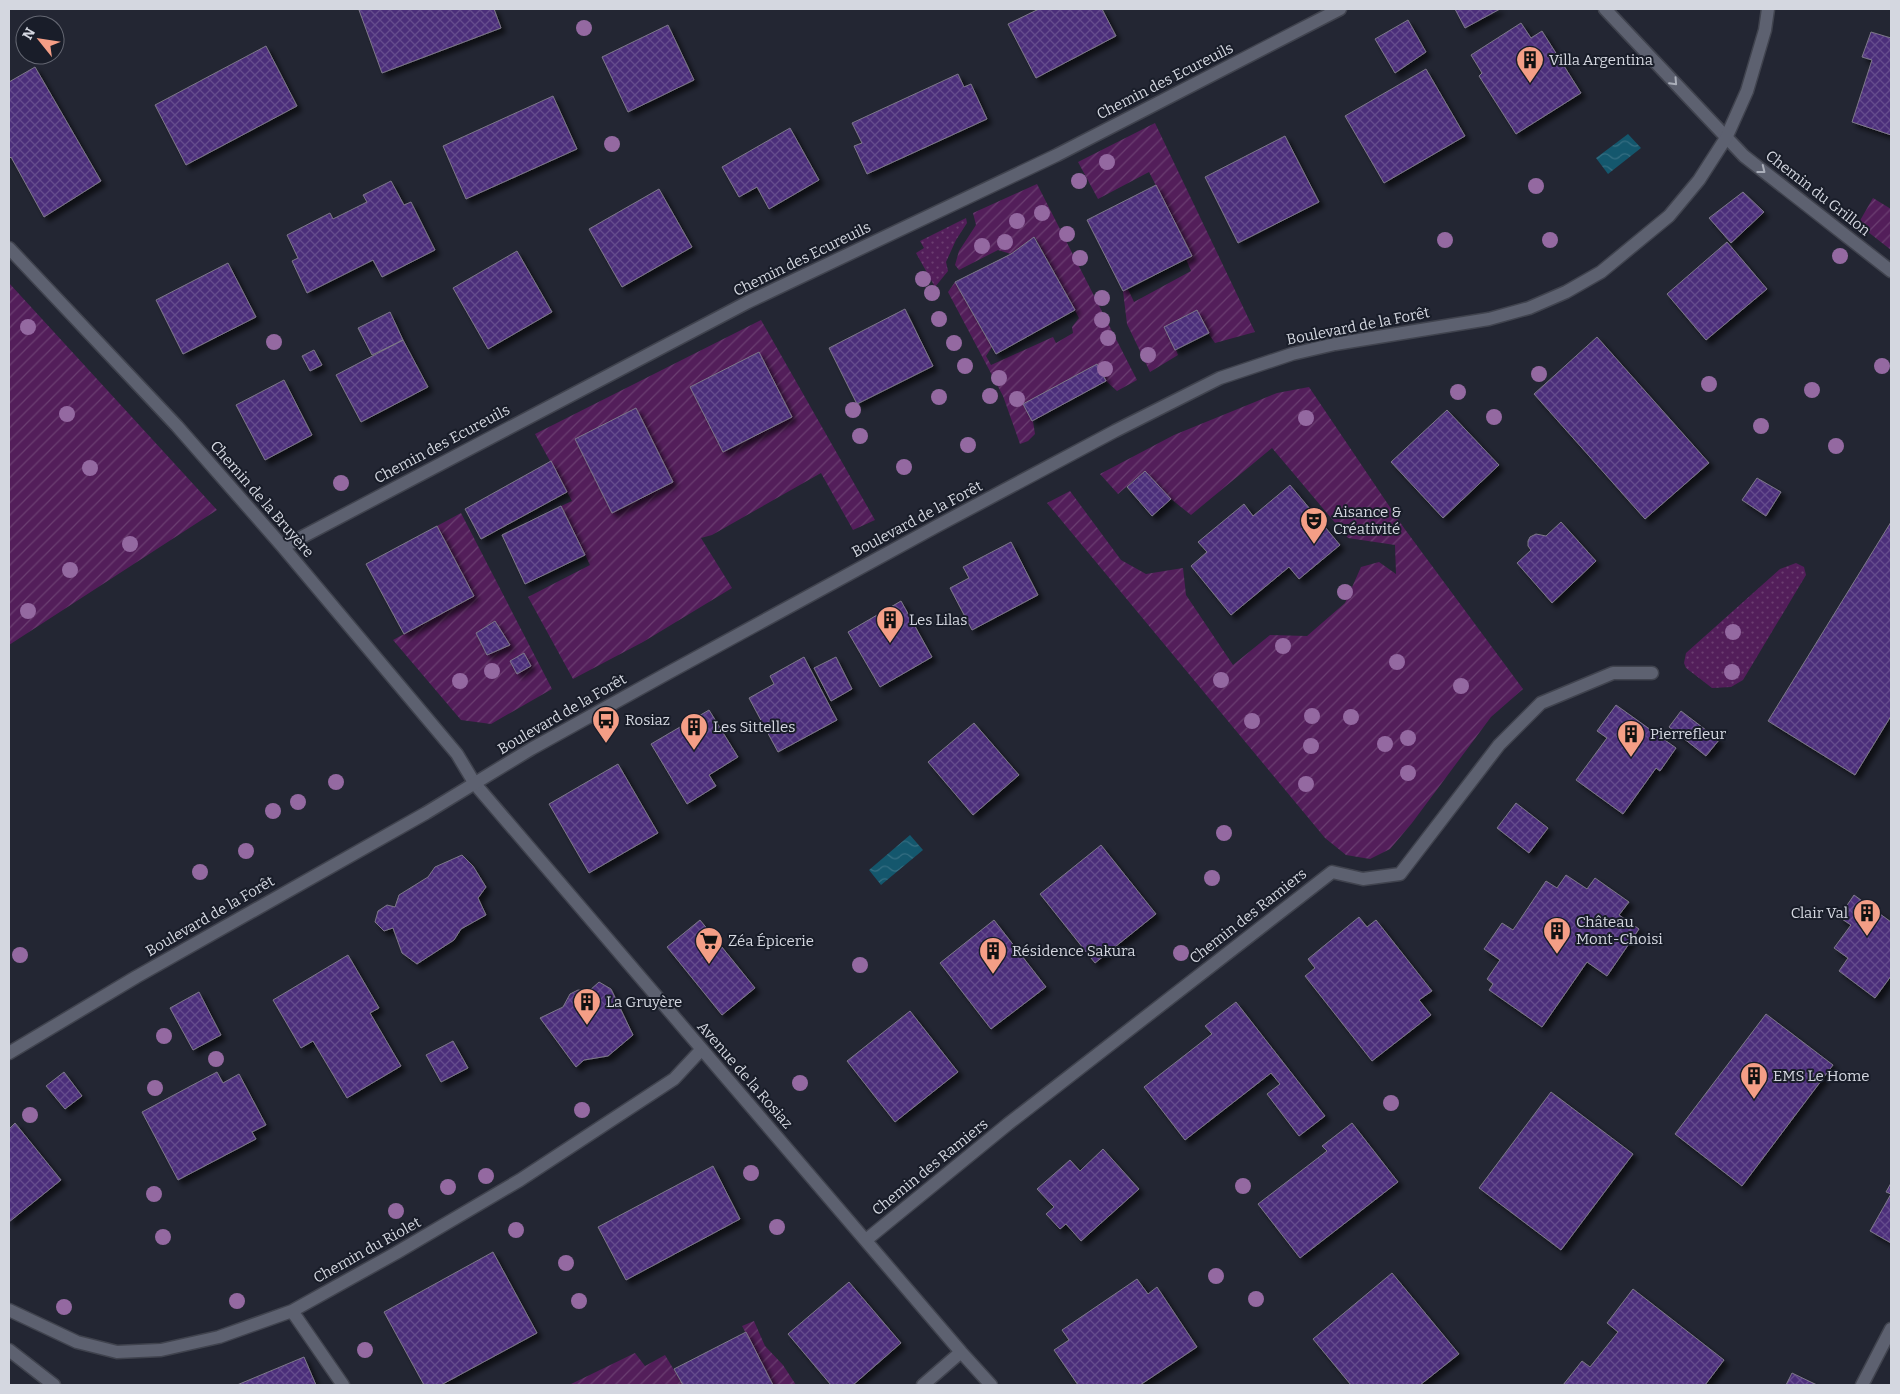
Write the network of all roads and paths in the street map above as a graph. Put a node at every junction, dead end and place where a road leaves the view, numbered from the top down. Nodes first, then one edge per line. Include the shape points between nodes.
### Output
1 (1340, 9) edge
2 (1605, 9) edge
3 (1768, 9) edge
4 (1726, 138) junction
5 (9, 248) edge
6 (1891, 271) edge
7 (283, 547) junction
8 (1652, 673) dead end
9 (475, 784) junction
10 (701, 1050) junction
11 (9, 1053) edge
12 (866, 1240) junction
13 (9, 1310) edge
14 (292, 1311) junction
15 (1891, 1329) edge
16 (9, 1350) edge
17 (961, 1352) junction
18 (54, 1385) edge
19 (343, 1385) edge
20 (923, 1385) edge
21 (991, 1385) edge
22 (1862, 1385) edge

1 - 7 street, Chemin des Ecureuils via 1040,163 757,298
2 -> 4 street, Chemin du Grillon
3 - 4 street, Boulevard de la Forêt via 1748,91
4 -> 6 street, Chemin du Grillon via 1744,156
4 - 9 street, Boulevard de la Forêt via 1699,180 1669,216 1601,272 1566,292 1529,308 1489,319 1335,344 1292,354 1220,378 841,577 538,745
5 - 7 street, Chemin de la Bruyère via 176,426
7 - 9 street, Chemin de la Bruyère via 457,754
8 - 12 street, Chemin des Ramiers via 1613,673 1541,703 1499,745 1400,874 1363,878 1332,872 1008,1124
9 - 10 street, Avenue de la Rosiaz
9 - 11 street, Boulevard de la Forêt
10 - 12 street, Avenue de la Rosiaz
10 - 14 street, Chemin du Riolet via 674,1079 520,1180
12 - 17 street, Avenue de la Rosiaz
13 - 14 street, Chemin du Riolet via 77,1342 117,1352 161,1350 219,1337
14 - 19 street
15 - 22 street
16 - 18 street
17 - 20 street
17 - 21 street, Avenue de la Rosiaz

